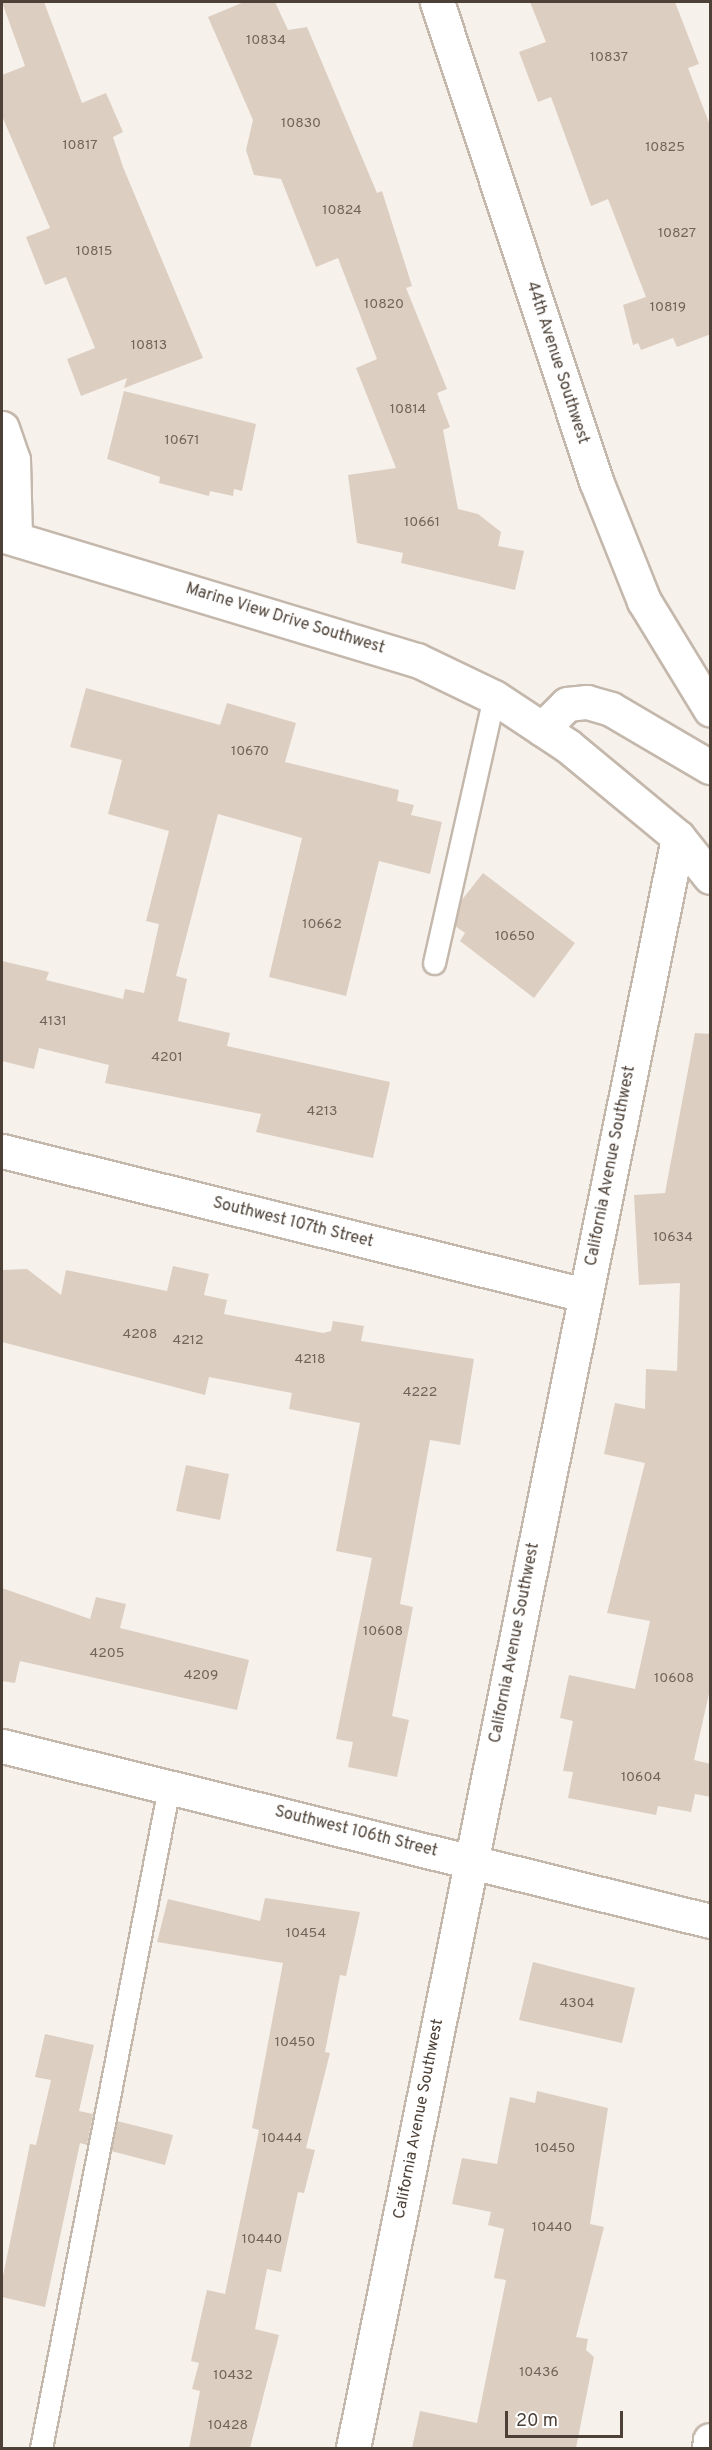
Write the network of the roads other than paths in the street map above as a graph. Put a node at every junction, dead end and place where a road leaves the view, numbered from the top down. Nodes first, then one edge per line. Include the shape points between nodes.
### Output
1 (436, 2) edge
2 (2, 428) edge
3 (8, 536) edge
4 (494, 697) junction
5 (711, 709) edge
6 (542, 729) junction
7 (711, 767) edge
8 (678, 837) junction
9 (711, 877) edge
10 (434, 963) dead end
11 (2, 1151) edge
12 (585, 1295) junction
13 (2, 1746) edge
14 (169, 1787) junction
15 (471, 1860) junction
16 (711, 1921) edge
17 (711, 2440) edge
18 (41, 2448) edge
19 (353, 2448) edge
20 (710, 2448) edge

1 - 5 street, 44th Avenue Southwest via 596,481 644,601
2 - 3 street via 13,460
3 - 4 street, Marine View Drive Southwest via 417,660
4 - 6 street, Marine View Drive Southwest
4 - 10 lane
6 - 7 street via 567,704 587,702 611,709
6 - 8 street, Marine View Drive Southwest
8 - 9 street, Marine View Drive Southwest
8 - 12 street, California Avenue Southwest
11 - 12 street, Southwest 107th Street
12 - 15 street, California Avenue Southwest
13 - 14 street, Southwest 106th Street
14 - 15 street, Southwest 106th Street
14 - 18 lane
15 - 16 street, Southwest 106th Street
15 - 19 street, California Avenue Southwest
17 - 20 street

